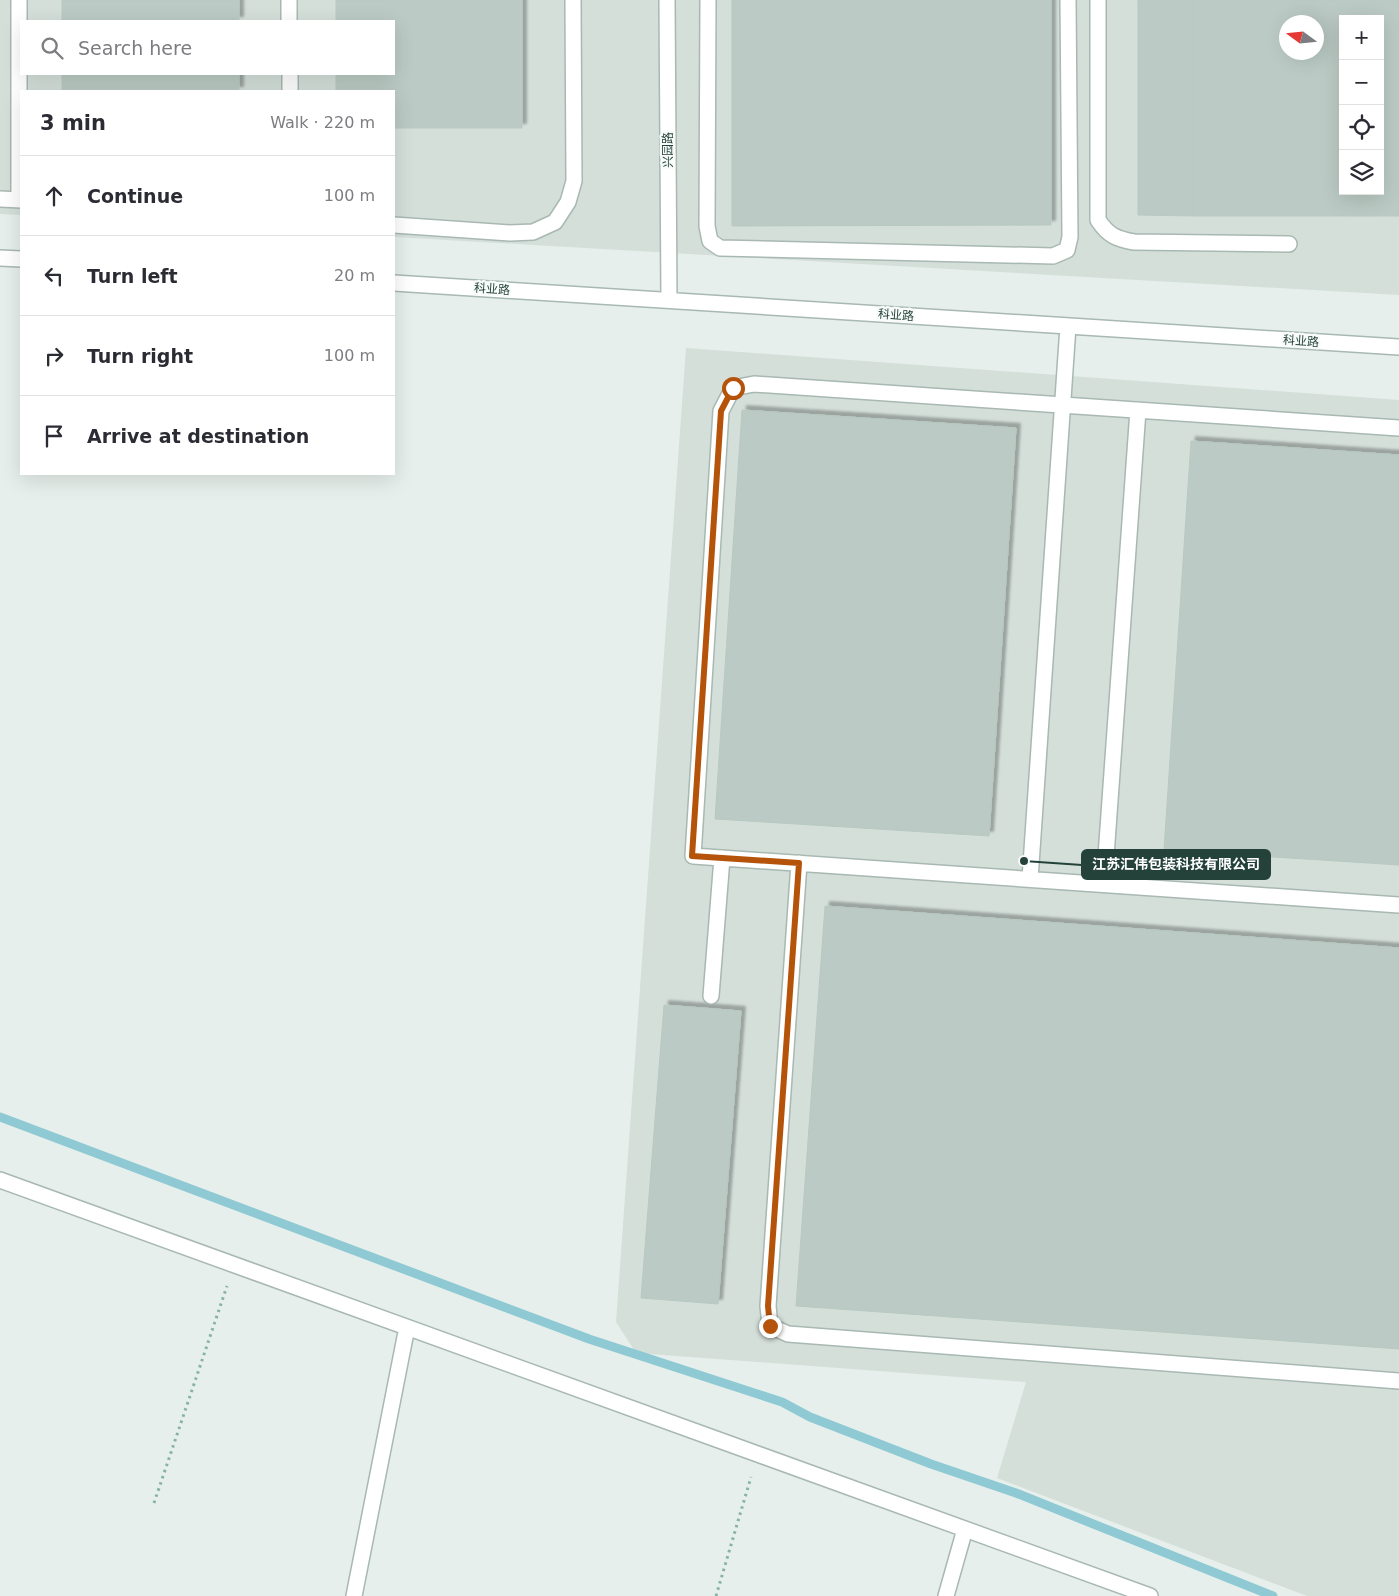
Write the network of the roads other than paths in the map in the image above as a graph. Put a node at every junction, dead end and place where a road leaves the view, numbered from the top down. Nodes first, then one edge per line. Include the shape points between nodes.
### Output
1 (19, 0) edge
2 (289, 0) edge
3 (573, 0) edge
4 (667, 0) edge
5 (708, 0) edge
6 (1068, 0) edge
7 (1098, 0) edge
8 (289, 20) edge
9 (290, 75) edge
10 (290, 90) edge
11 (0, 199) edge
12 (20, 200) edge
13 (395, 225) edge
14 (1289, 244) dead end
15 (0, 258) edge
16 (20, 259) edge
17 (395, 283) edge
18 (669, 300) junction
19 (1068, 326) junction
20 (1399, 347) edge
21 (1062, 405) junction
22 (1138, 410) junction
23 (1399, 428) edge
24 (722, 858) junction
25 (799, 863) junction
26 (1030, 879) junction
27 (1104, 884) junction
28 (1399, 905) edge
29 (711, 996) dead end
30 (0, 1180) edge
31 (407, 1327) junction
32 (1399, 1380) edge
33 (965, 1529) junction
34 (1117, 1590) edge
35 (354, 1596) edge
36 (946, 1596) edge
37 (1150, 1596) edge

1 - 12 street
2 - 8 street
3 - 13 street via 574,180 568,202 555,222 533,232 510,233
4 - 18 street, 兴园路
5 - 6 street via 707,226 710,241 720,248 1053,256 1067,250 1070,238
7 - 14 street via 1098,220 1106,233 1116,239 1134,242
9 - 10 street
11 - 12 street
15 - 16 street
17 - 18 street, 科业路
18 - 19 street, 科业路
19 - 20 street, 科业路
19 - 21 street
21 - 22 street
21 - 24 street via 754,384 733,388 721,411 692,856
21 - 26 street
22 - 23 street
22 - 27 street
24 - 25 street
24 - 29 street
25 - 26 street
25 - 32 street via 768,1306 770,1326 788,1334
26 - 27 street
27 - 28 street
30 - 31 street
31 - 33 street
31 - 35 street
33 - 34 street
33 - 36 street
34 - 37 street

